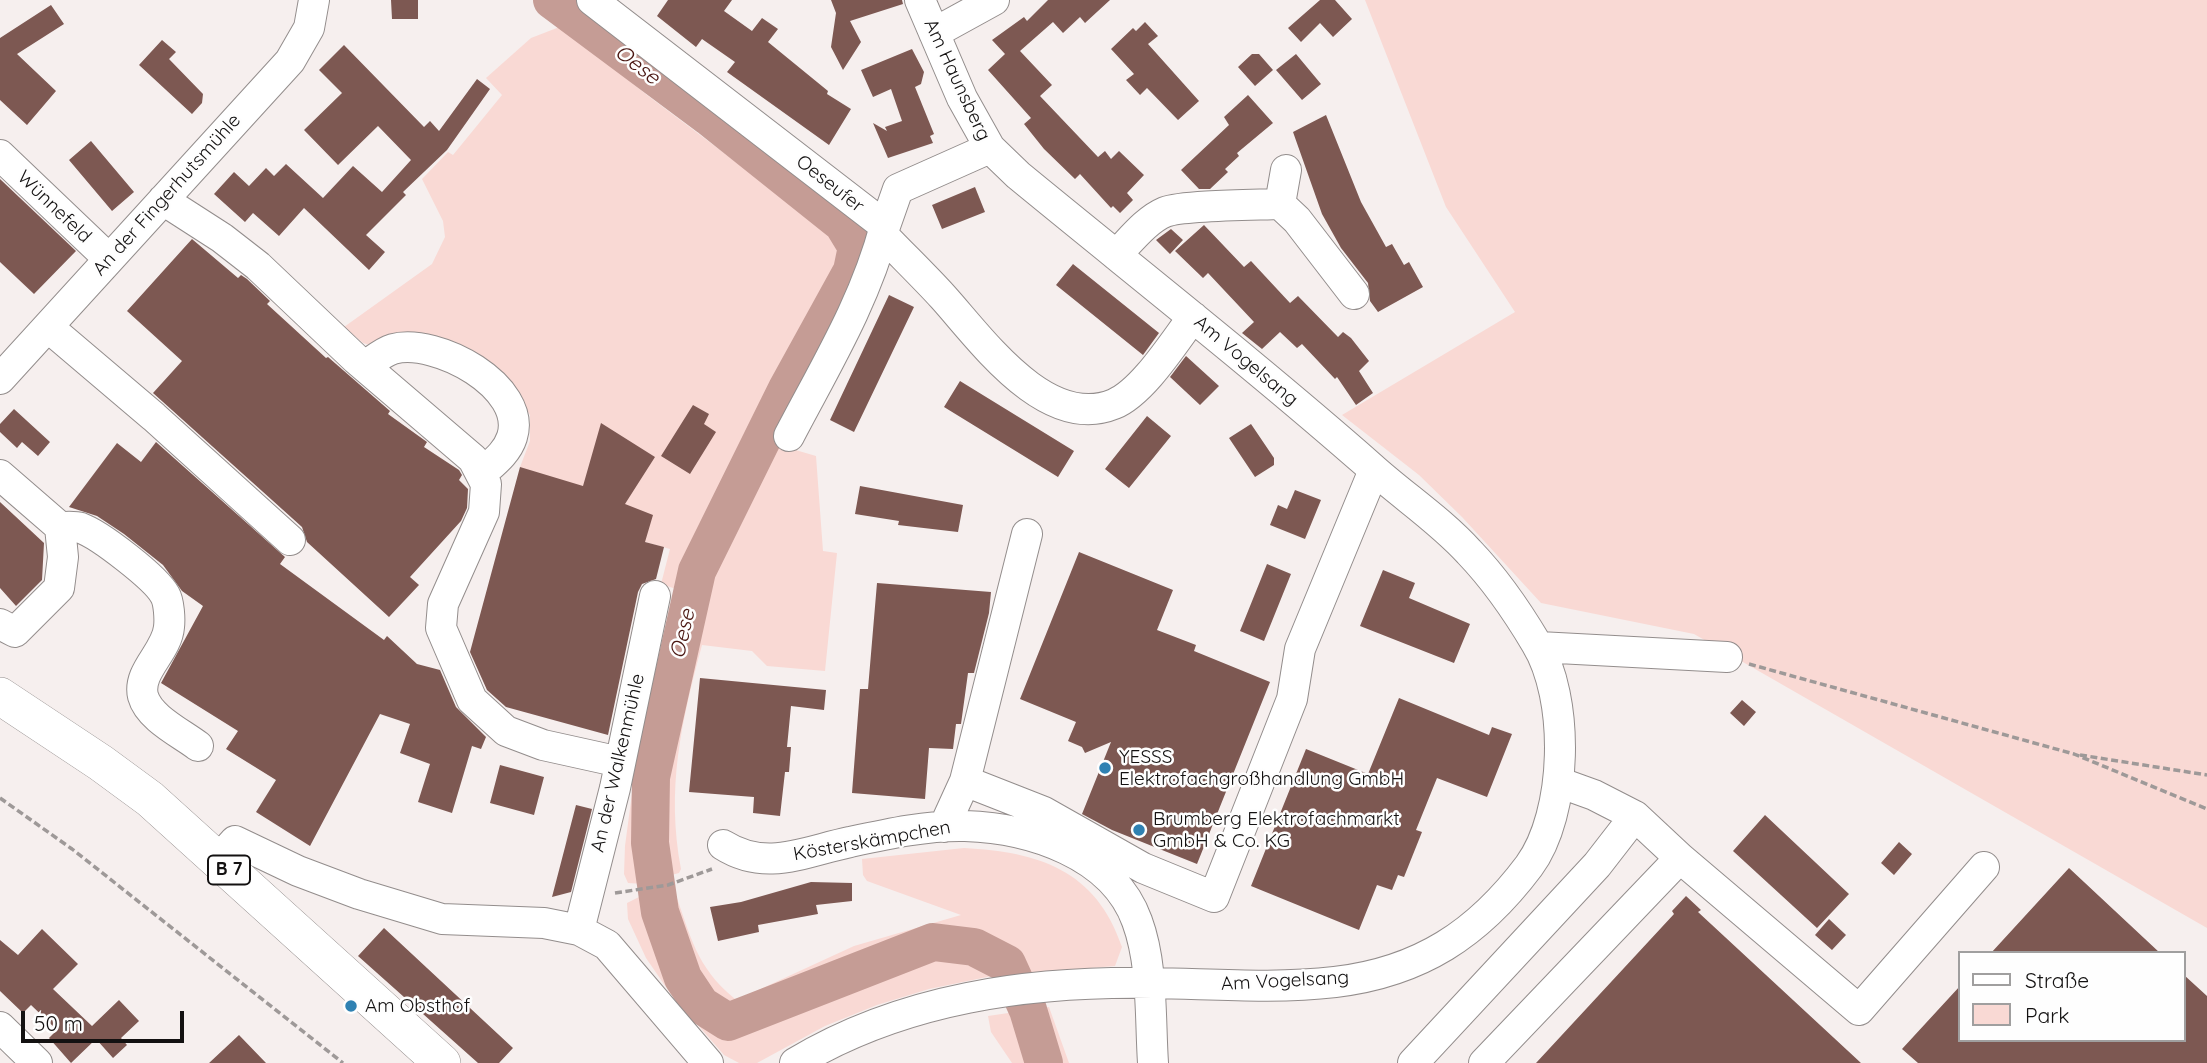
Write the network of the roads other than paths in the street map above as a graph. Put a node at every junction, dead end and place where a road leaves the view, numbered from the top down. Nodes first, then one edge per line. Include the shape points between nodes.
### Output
1 (314, 0) edge
2 (592, 0) edge
3 (920, 0) edge
4 (994, 0) edge
5 (934, 33) junction
6 (990, 148) junction
7 (0, 155) edge
8 (1286, 170) dead end
9 (163, 200) junction
10 (1280, 204) junction
11 (884, 231) junction
12 (1116, 255) junction
13 (108, 260) junction
14 (1354, 294) dead end
15 (1193, 317) junction
16 (47, 327) junction
17 (365, 366) junction
18 (0, 379) edge
19 (789, 436) dead end
20 (1374, 470) junction
21 (481, 474) junction
22 (0, 475) edge
23 (60, 527) junction
24 (1027, 534) dead end
25 (290, 540) dead end
26 (655, 596) dead end
27 (0, 624) edge
28 (1539, 647) junction
29 (1727, 657) road end
30 (0, 696) edge
31 (198, 746) dead end
32 (621, 762) junction
33 (965, 781) junction
34 (1558, 782) junction
35 (1634, 816) junction
36 (944, 827) junction
37 (733, 851) road end
38 (1680, 858) junction
39 (218, 860) junction
40 (1984, 867) dead end
41 (579, 930) junction
42 (1147, 983) junction
43 (1, 1031) edge
44 (37, 1063) edge
45 (442, 1063) edge
46 (708, 1063) edge
47 (795, 1063) edge
48 (1153, 1063) edge
49 (1413, 1063) edge
50 (1484, 1063) edge

1 - 9 street, An der Fingerhutsmühle via 309,28 290,61
2 - 11 street, Oeseufer
3 - 5 street, Am Haunsberg
4 - 5 street
5 - 6 street, Am Haunsberg
6 - 11 street, Am Haunsberg via 898,189
6 - 12 street, Am Vogelsang
7 - 13 street, Wünnefeld
8 - 10 street
9 - 13 street, An der Fingerhutsmühle
9 - 17 street via 258,266
10 - 12 street via 1182,208 1164,213
10 - 14 street
11 - 15 street, Oeseufer via 999,361 1026,385 1074,407 1115,404 1139,387
11 - 19 street via 846,330
12 - 15 street, Am Vogelsang
13 - 16 street, An der Fingerhutsmühle
15 - 20 street, Am Vogelsang
16 - 18 street, An der Fingerhutsmühle
16 - 25 street
17 - 21 street via 464,450
17 - 21 street via 395,349 443,352 464,361 496,389 510,405 512,436 506,450
20 - 28 street, Am Vogelsang via 1471,553
20 - 33 street via 1300,649 1292,699 1214,897 1143,868 1044,812
21 - 32 street via 486,484 484,512 443,604 441,628 472,700 506,731 543,745
22 - 23 street
23 - 27 street via 63,557 58,588 15,632
23 - 31 street via 78,527 96,535 166,595 170,626 142,681 143,697 152,712
24 - 33 street
26 - 32 street, An der Walkenmühle
28 - 29 street
28 - 34 street, Am Vogelsang via 1560,715
30 - 39 main road, B 7 via 140,792
32 - 41 street, An der Walkenmühle
33 - 36 street
34 - 35 street
34 - 42 street, Am Vogelsang via 1553,810 1534,859 1476,926 1435,953 1389,972 1335,982
35 - 38 street
35 - 49 street via 1597,865
36 - 37 street, Kösterskämpchen via 767,860
36 - 42 street, Kösterskämpchen via 1006,831 1068,849 1093,863 1117,888 1136,919
38 - 40 street via 1859,1010
38 - 50 street
39 - 41 street via 235,841 359,894 442,919 544,923
39 - 45 main road, B 7
41 - 46 street via 607,945
42 - 47 street, Am Vogelsang via 993,992 894,1015
42 - 48 street, Kösterskämpchen
43 - 44 street

